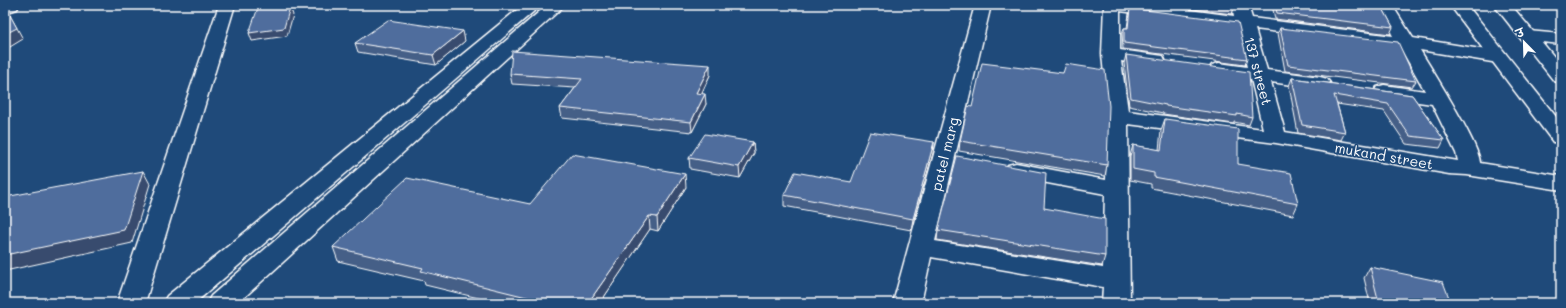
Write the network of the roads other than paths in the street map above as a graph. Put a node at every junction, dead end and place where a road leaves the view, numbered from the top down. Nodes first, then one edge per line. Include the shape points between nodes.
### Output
1 (11, 5) edge
2 (228, 5) edge
3 (533, 5) edge
4 (557, 5) edge
5 (983, 5) edge
6 (1112, 5) edge
7 (1384, 5) edge
8 (1458, 5) edge
9 (1502, 5) edge
10 (5, 8) edge
11 (1243, 14) edge
12 (1528, 36) junction
13 (1561, 39) edge
14 (1408, 43) junction
15 (1111, 54) junction
16 (1498, 57) junction
17 (1173, 63) edge
18 (1205, 67) edge
19 (1260, 74) junction
20 (1561, 77) edge
21 (1338, 85) edge
22 (1370, 89) edge
23 (1440, 99) junction
24 (1118, 116) junction
25 (1276, 137) junction
26 (1561, 137) edge
27 (944, 156) junction
28 (967, 160) edge
29 (999, 166) edge
30 (1467, 168) junction
31 (1561, 183) edge
32 (1116, 189) junction
33 (921, 247) junction
34 (1117, 292) edge
35 (131, 303) edge
36 (177, 303) edge
37 (221, 303) edge
38 (907, 303) edge

1 - 10 street
2 - 35 street
3 - 36 street
4 - 37 street
5 - 27 street, patel marg
6 - 11 street
6 - 15 street
7 - 14 street
8 - 16 street
9 - 12 street
11 - 14 street
11 - 19 street, 137 street
12 - 13 street
12 - 20 street
14 - 16 street
14 - 23 street
15 - 17 street
15 - 24 street
16 - 26 street
18 - 19 street
19 - 21 street
19 - 25 street, 137 street
22 - 23 street
23 - 30 street via 1467,153
24 - 25 street, mukand street
24 - 32 street
25 - 30 street, mukand street
27 - 28 street
27 - 33 street, patel marg
29 - 32 street
30 - 31 street, mukand street
32 - 34 street
33 - 34 street
33 - 38 street, patel marg

